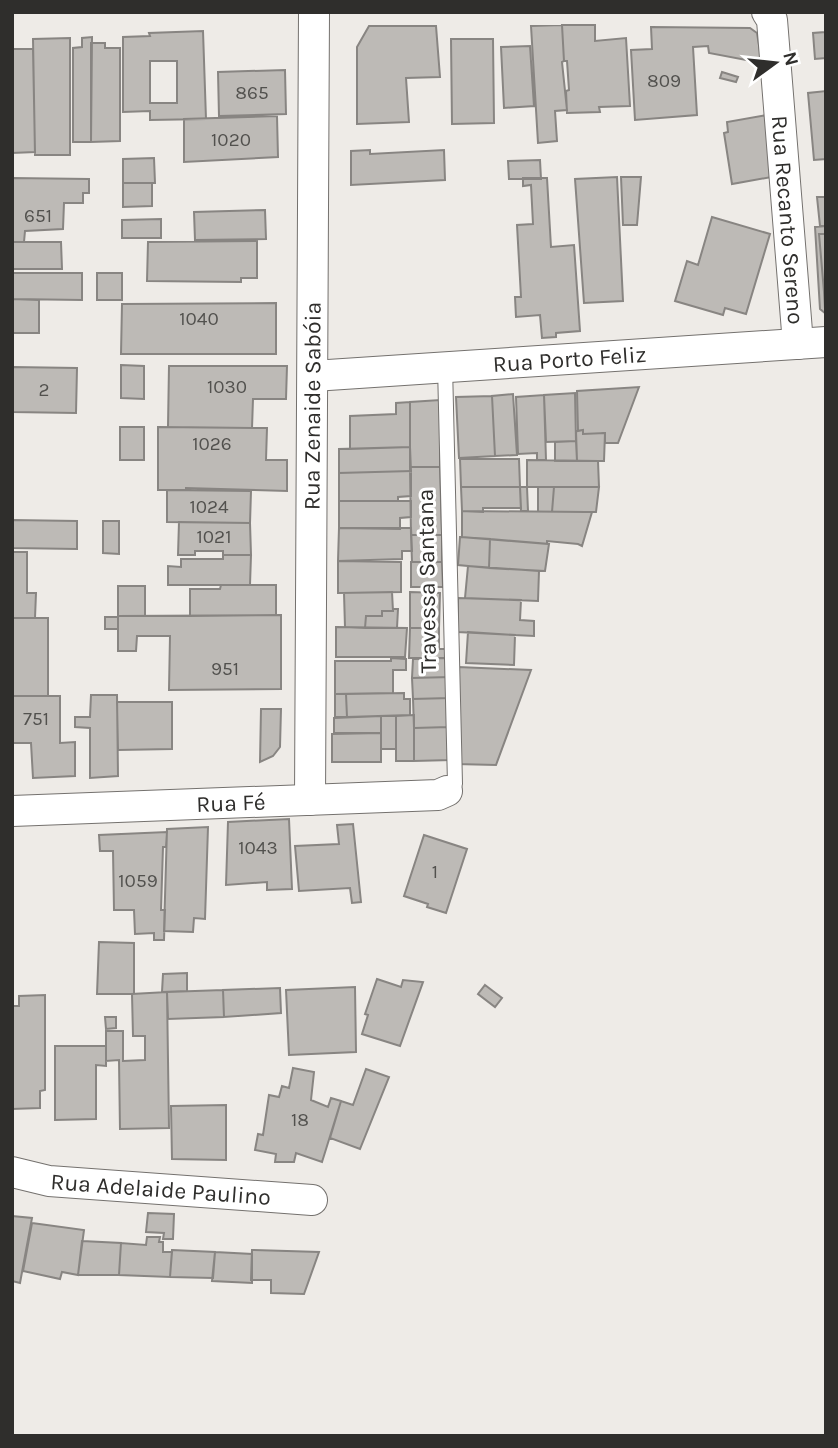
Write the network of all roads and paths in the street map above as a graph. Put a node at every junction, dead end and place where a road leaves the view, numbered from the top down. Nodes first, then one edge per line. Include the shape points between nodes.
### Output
1 (314, 12) edge
2 (767, 12) edge
3 (812, 343) edge
4 (445, 366) junction
5 (313, 376) junction
6 (447, 791) joint
7 (310, 800) junction
8 (12, 811) edge
9 (12, 1172) edge
10 (312, 1200) dead end

1 - 5 street, Rua Zenaide Sabóia
2 - 3 street, Rua Recanto Sereno via 772,20
3 - 4 street, Rua Porto Feliz
4 - 5 street, Rua Porto Feliz
4 - 6 lane, Travessa Santana via 455,784
5 - 7 street, Rua Zenaide Sabóia
6 - 7 street, Rua Fé via 438,796
7 - 8 street, Rua Fé
9 - 10 street, Rua Adelaide Paulino via 48,1181

